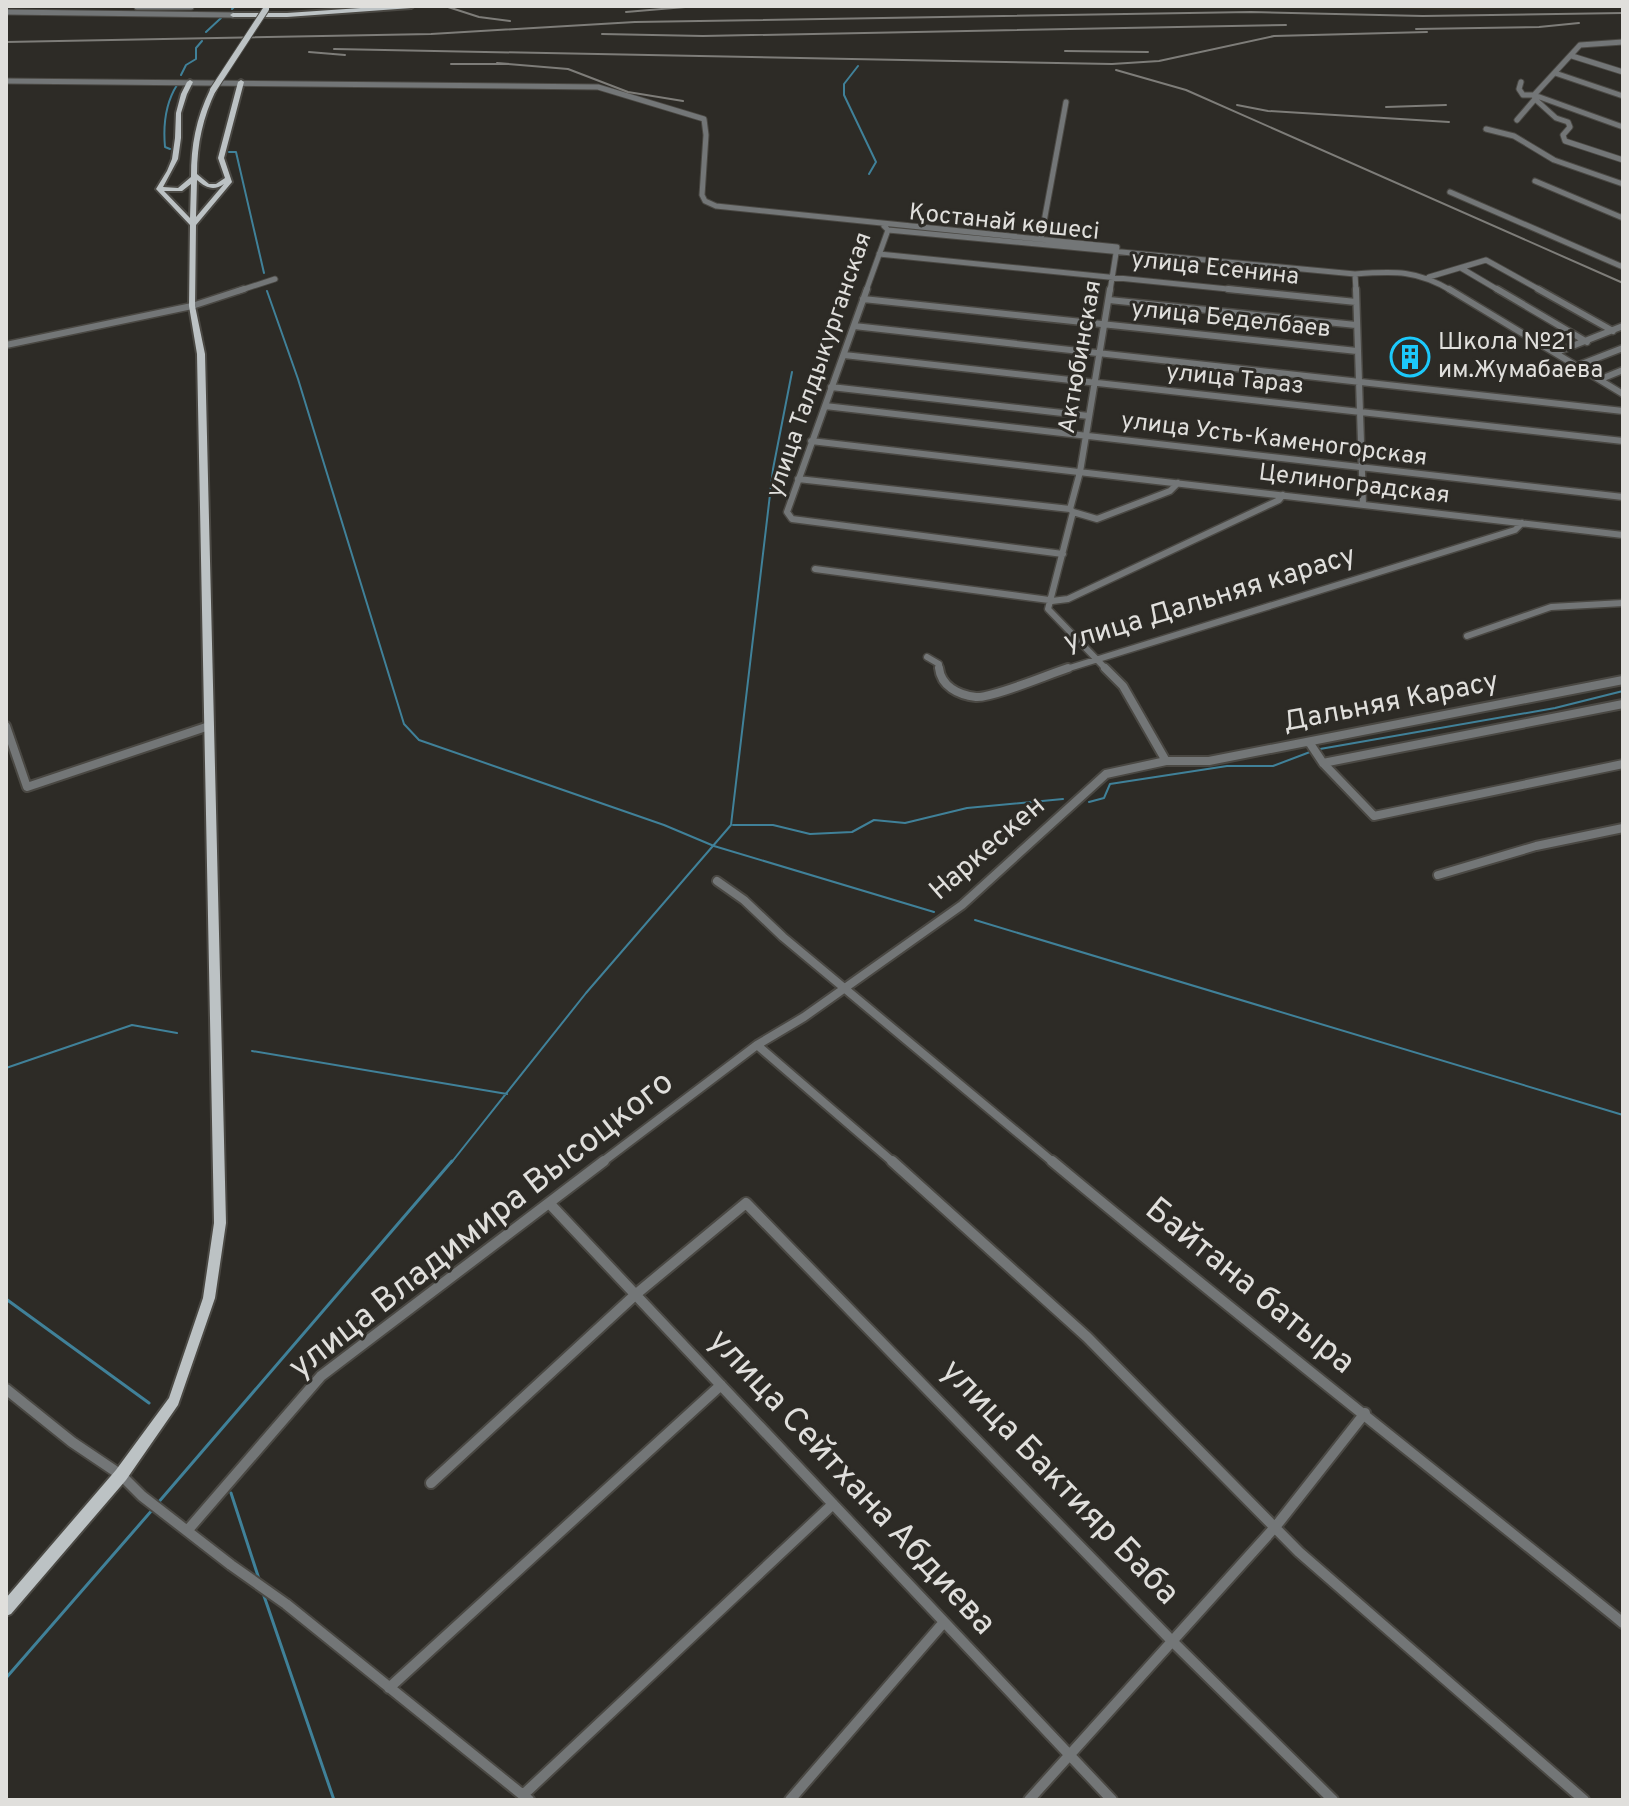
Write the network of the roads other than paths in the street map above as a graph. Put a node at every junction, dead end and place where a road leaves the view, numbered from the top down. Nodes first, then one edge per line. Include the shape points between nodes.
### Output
1 (99, 6) edge
2 (137, 6) edge
3 (244, 6) edge
4 (293, 6) edge
5 (411, 6) edge
6 (172, 7) edge
7 (191, 7) edge
8 (267, 7) edge
9 (6, 12) edge
10 (92, 13) junction
11 (133, 13) junction
12 (168, 13) junction
13 (187, 13) junction
14 (233, 15) junction
15 (287, 15) junction
16 (1623, 42) edge
17 (1572, 56) junction
18 (1623, 72) edge
19 (1555, 73) junction
20 (6, 81) edge
21 (190, 82) junction
22 (241, 82) junction
23 (1540, 88) junction
24 (1623, 96) edge
25 (1534, 97) junction
26 (1066, 102) dead end
27 (1517, 120) dead end
28 (1623, 127) edge
29 (1486, 129) dead end
30 (1623, 160) edge
31 (195, 175) junction
32 (228, 178) junction
33 (1535, 181) dead end
34 (1623, 184) edge
35 (159, 189) junction
36 (1450, 192) dead end
37 (1623, 218) edge
38 (881, 223) junction
39 (193, 225) junction
40 (888, 230) junction
41 (1041, 238) junction
42 (1117, 250) junction
43 (879, 254) junction
44 (1623, 267) edge
45 (1461, 268) junction
46 (1355, 274) junction
47 (1112, 277) junction
48 (1429, 277) junction
49 (275, 279) dead end
50 (863, 299) junction
51 (1109, 300) junction
52 (1356, 302) junction
53 (192, 306) junction
54 (1104, 324) junction
55 (1356, 325) junction
56 (854, 326) junction
57 (1623, 326) edge
58 (1613, 331) junction
59 (1587, 342) junction
60 (6, 345) edge
61 (1623, 348) edge
62 (1357, 351) junction
63 (1557, 352) junction
64 (1100, 353) junction
65 (844, 355) junction
66 (1579, 365) junction
67 (1623, 370) edge
68 (1601, 379) junction
69 (1359, 381) junction
70 (1095, 382) junction
71 (831, 387) junction
72 (1623, 394) edge
73 (825, 406) junction
74 (1359, 411) junction
75 (1623, 411) edge
76 (1089, 416) junction
77 (1086, 436) junction
78 (811, 441) junction
79 (1623, 441) edge
80 (1362, 468) junction
81 (1080, 472) junction
82 (798, 479) junction
83 (1178, 483) junction
84 (1283, 495) junction
85 (1623, 497) edge
86 (1363, 504) junction
87 (1071, 511) junction
88 (1522, 523) junction
89 (1623, 535) edge
90 (1063, 554) junction
91 (815, 569) dead end
92 (1050, 600) junction
93 (1623, 603) edge
94 (1467, 636) dead end
95 (927, 657) dead end
96 (1097, 658) junction
97 (1623, 680) edge
98 (1623, 704) edge
99 (6, 726) edge
100 (209, 726) junction
101 (1309, 742) junction
102 (1166, 761) junction
103 (1322, 761) junction
104 (1623, 764) edge
105 (1623, 828) edge
106 (1438, 875) dead end
107 (717, 881) dead end
108 (846, 988) junction
109 (757, 1045) junction
110 (550, 1204) junction
111 (635, 1295) junction
112 (721, 1385) junction
113 (6, 1389) edge
114 (1365, 1413) junction
115 (121, 1475) junction
116 (431, 1483) dead end
117 (833, 1504) junction
118 (1276, 1526) junction
119 (187, 1531) junction
120 (6, 1609) edge
121 (944, 1622) junction
122 (1623, 1623) edge
123 (1171, 1640) junction
124 (389, 1688) junction
125 (1069, 1754) junction
126 (526, 1798) edge
127 (790, 1800) edge
128 (1029, 1800) edge
129 (1112, 1800) edge
130 (1333, 1800) edge
131 (1584, 1800) edge

1 - 10 street
2 - 6 street
2 - 11 street
3 - 14 main road
4 - 15 main road
5 - 15 main road
6 - 7 street
6 - 12 street
7 - 13 street
8 - 31 main road, bridge via 213,90 197,129
9 - 10 street
10 - 11 street
11 - 12 street
12 - 13 street
13 - 14 street
14 - 15 main road
16 - 17 street via 1580,45
17 - 18 street
17 - 19 street
19 - 23 street
19 - 24 street
20 - 21 street
21 - 22 street
21 - 35 main road via 176,116 175,157
22 - 32 main road via 221,158
22 - 38 street via 610,89 704,119 702,195 708,203
23 - 25 street
23 - 25 street via 1521,79 1523,95
25 - 27 street
25 - 28 street
25 - 30 street via 1568,122 1565,141
26 - 41 street
29 - 34 street
31 - 32 main road via 207,186
31 - 35 main road via 180,190
31 - 39 main road
32 - 39 main road
33 - 37 street
35 - 39 main road
36 - 44 street
38 - 40 street, улица Талдыкурганская
38 - 41 street
39 - 53 main road
40 - 42 street, Қостанай көшесі
40 - 43 street, улица Талдыкурганская
41 - 42 street
42 - 46 street, Қостанай көшесі
42 - 47 street, Актюбинская
43 - 47 street, улица Есенина
43 - 50 street, улица Талдыкурганская
45 - 48 street
45 - 58 street via 1486,260
45 - 59 street
46 - 48 street, Қостанай көшесі via 1397,271
46 - 52 street
47 - 51 street, Актюбинская
47 - 52 street, улица Есенина
48 - 63 street
49 - 53 street
50 - 54 street, улица Беделбаев
50 - 56 street, улица Талдыкурганская
51 - 54 street, Актюбинская
51 - 55 street, улица Есенина
52 - 55 street
53 - 60 street
53 - 100 main road via 201,354
54 - 62 street, улица Беделбаев
54 - 64 street, Актюбинская
55 - 62 street
56 - 64 street
56 - 65 street, улица Талдыкурганская
57 - 58 street
58 - 59 street
59 - 63 street
61 - 66 street
62 - 69 street
63 - 66 street
64 - 69 street
64 - 70 street, Актюбинская
65 - 70 street, улица Тараз
65 - 71 street, улица Талдыкурганская
66 - 68 street
67 - 68 street
68 - 72 street
69 - 74 street
69 - 75 street
70 - 74 street, улица Тараз
70 - 76 street, Актюбинская
71 - 73 street, улица Талдыкурганская
71 - 76 street
73 - 77 street, улица Усть-Каменогорская
73 - 78 street, улица Талдыкурганская
74 - 79 street, улица Тараз
74 - 80 street
76 - 77 street, Актюбинская
77 - 80 street, улица Усть-Каменогорская
77 - 81 street, Актюбинская
78 - 81 street, Целиноградская
78 - 82 street, улица Талдыкурганская
80 - 85 street, улица Усть-Каменогорская
80 - 86 street
81 - 83 street, Целиноградская
81 - 87 street, Актюбинская
82 - 87 street
82 - 90 street, улица Талдыкурганская via 787,512 792,519
83 - 84 street, Целиноградская
83 - 87 street via 1170,491 1097,519
84 - 86 street, Целиноградская
84 - 92 street via 1068,599
86 - 88 street, Целиноградская
87 - 90 street, Актюбинская
88 - 89 street, Целиноградская
88 - 96 street, улица Дальняя карасу via 1515,530
90 - 92 street, Актюбинская
91 - 92 street
92 - 96 street via 1048,609
93 - 94 street via 1551,607
95 - 96 street, улица Дальняя карасу via 939,664 947,687 976,697
96 - 102 street via 1123,686
97 - 101 street, Дальняя Карасу
98 - 103 street
99 - 100 street via 27,787
100 - 115 main road via 220,1223 209,1298 174,1401
101 - 102 street, Дальняя Карасу via 1209,761
101 - 103 street
102 - 108 street, Наркескен via 1106,774 962,905
103 - 104 street via 1374,816
105 - 106 street
107 - 108 street, Байтана батыра
108 - 109 street, улица Владимира Высоцкого
108 - 114 street, Байтана батыра via 1180,1268
109 - 110 street, улица Владимира Высоцкого
109 - 118 street via 1087,1337
110 - 111 street, улица Сейтхана Абдиева
110 - 119 street, улица Владимира Высоцкого via 321,1376
111 - 112 street, улица Сейтхана Абдиева
111 - 116 street
111 - 123 street, улица Бактияр Баба via 746,1203
112 - 117 street, улица Сейтхана Абдиева
112 - 124 street
113 - 115 street
114 - 118 street
114 - 122 street, Байтана батыра
115 - 119 street
115 - 120 main road
117 - 121 street, улица Сейтхана Абдиева
117 - 126 street
118 - 123 street
118 - 131 street via 1299,1552
119 - 124 street
121 - 125 street, улица Сейтхана Абдиева
121 - 127 street
123 - 125 street
123 - 130 street, улица Бактияр Баба
124 - 126 street
125 - 128 street
125 - 129 street, улица Сейтхана Абдиева

